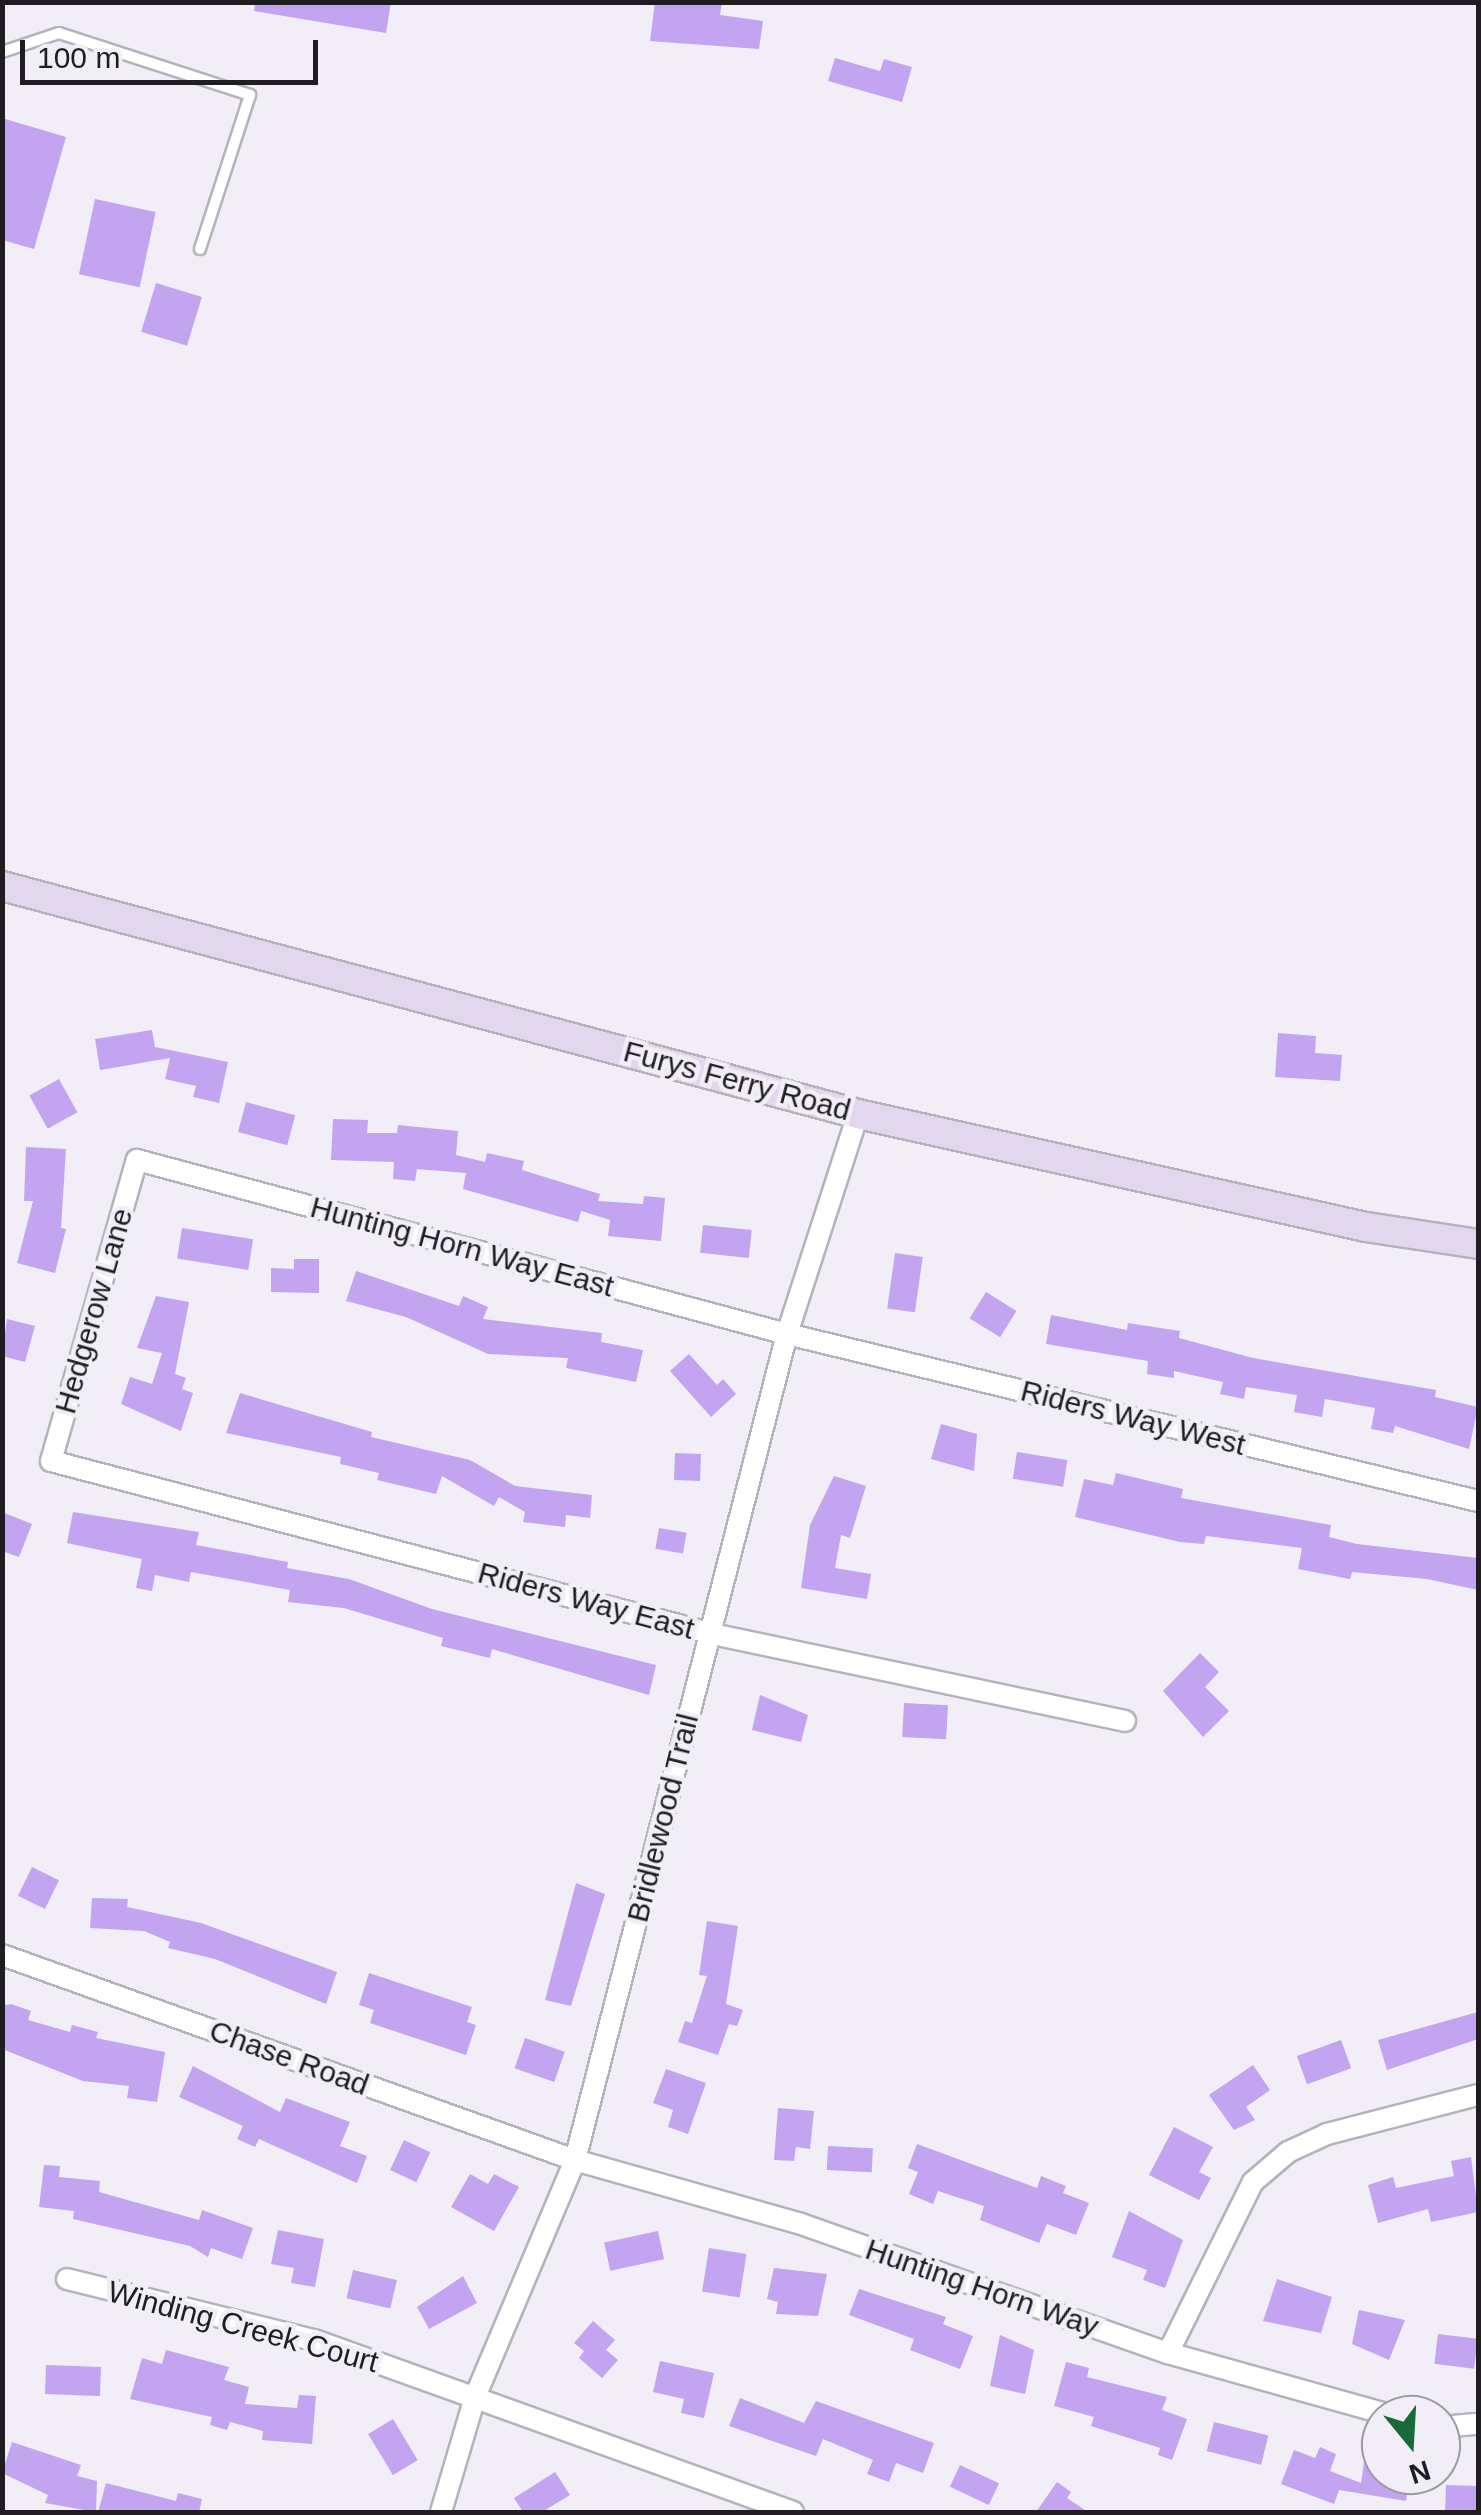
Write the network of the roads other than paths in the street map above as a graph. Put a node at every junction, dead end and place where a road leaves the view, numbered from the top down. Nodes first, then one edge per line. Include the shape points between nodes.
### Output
1 (2, 52) edge
2 (200, 249) dead end
3 (2, 886) edge
4 (858, 1114) junction
5 (137, 1160) joint
6 (1478, 1244) edge
7 (787, 1334) junction
8 (51, 1461) joint
9 (1478, 1501) edge
10 (709, 1633) junction
11 (1124, 1721) dead end
12 (2, 1956) edge
13 (1478, 2095) edge
14 (575, 2160) junction
15 (67, 2279) dead end
16 (1168, 2353) junction
17 (475, 2397) junction
18 (1361, 2407) edge
19 (441, 2512) edge
20 (793, 2512) edge

1 - 2 lane via 58,34 250,95
3 - 4 main road, Furys Ferry Road
4 - 6 main road, Furys Ferry Road via 1366,1227
4 - 7 street, Bridlewood Trail
5 - 7 street, Hunting Horn Way East
5 - 8 street, Hedgerow Lane
7 - 9 street, Riders Way West
7 - 10 street, Bridlewood Trail
8 - 10 street, Riders Way East
10 - 11 street, Riders Way East
10 - 14 street, Bridlewood Trail
12 - 14 street, Chase Road
13 - 16 street via 1327,2134 1288,2152 1252,2182
14 - 16 street, Hunting Horn Way via 802,2224
14 - 17 street, Bridlewood Trail
15 - 17 street, Winding Creek Court via 314,2340
16 - 18 street, Hunting Horn Way
17 - 19 street, Bridlewood Trail
17 - 20 street, Winding Creek Court

